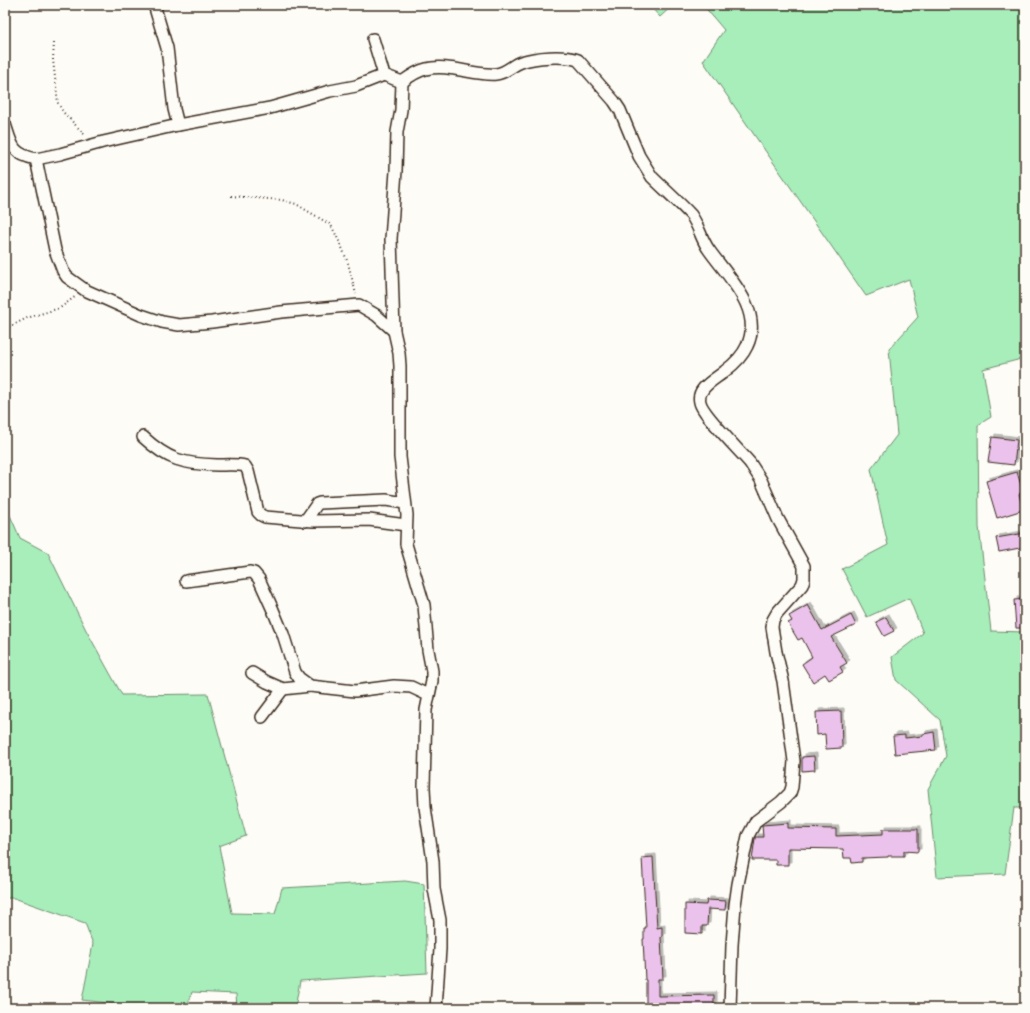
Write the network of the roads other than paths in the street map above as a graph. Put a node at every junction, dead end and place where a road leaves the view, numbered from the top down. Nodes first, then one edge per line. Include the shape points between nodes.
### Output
1 (155, 8) dead end
2 (373, 39) dead end
3 (384, 75) junction
4 (402, 82) junction
5 (5, 124) edge
6 (178, 125) junction
7 (36, 159) junction
8 (394, 331) junction
9 (143, 437) dead end
10 (404, 503) junction
11 (305, 521) junction
12 (406, 525) junction
13 (186, 581) dead end
14 (252, 673) dead end
15 (310, 686) junction
16 (283, 688) junction
17 (428, 695) junction
18 (262, 717) dead end
19 (436, 1008) edge
20 (730, 1008) edge

1 - 6 street via 167,48
2 - 3 street
3 - 4 street
3 - 6 street via 356,86 270,108
4 - 8 street via 390,239
4 - 20 street via 427,68 498,74 520,62 534,59 578,60 614,101 639,156 652,177 691,215 704,243 739,290 748,310 751,324 747,346 726,371 703,389 700,402 707,415 756,471 778,519 804,566 805,573 802,585 777,613 772,627 784,681 794,761 792,787 781,802 756,821 748,836 735,905
5 - 7 street via 11,142 19,154
6 - 7 street
7 - 8 street via 55,250 63,272 85,290 162,322 212,322 359,305 376,315
8 - 10 street via 400,366 400,456
9 - 11 street via 174,460 195,464 245,466 261,515
10 - 11 street via 386,500 320,502
10 - 12 street
11 - 12 street via 363,519
12 - 17 street via 406,544 425,613 432,671
13 - 15 street via 254,573 276,616 295,672
14 - 16 street
15 - 16 street
15 - 17 street via 355,691 394,686 411,687
16 - 18 street
17 - 19 street via 424,787 440,925

